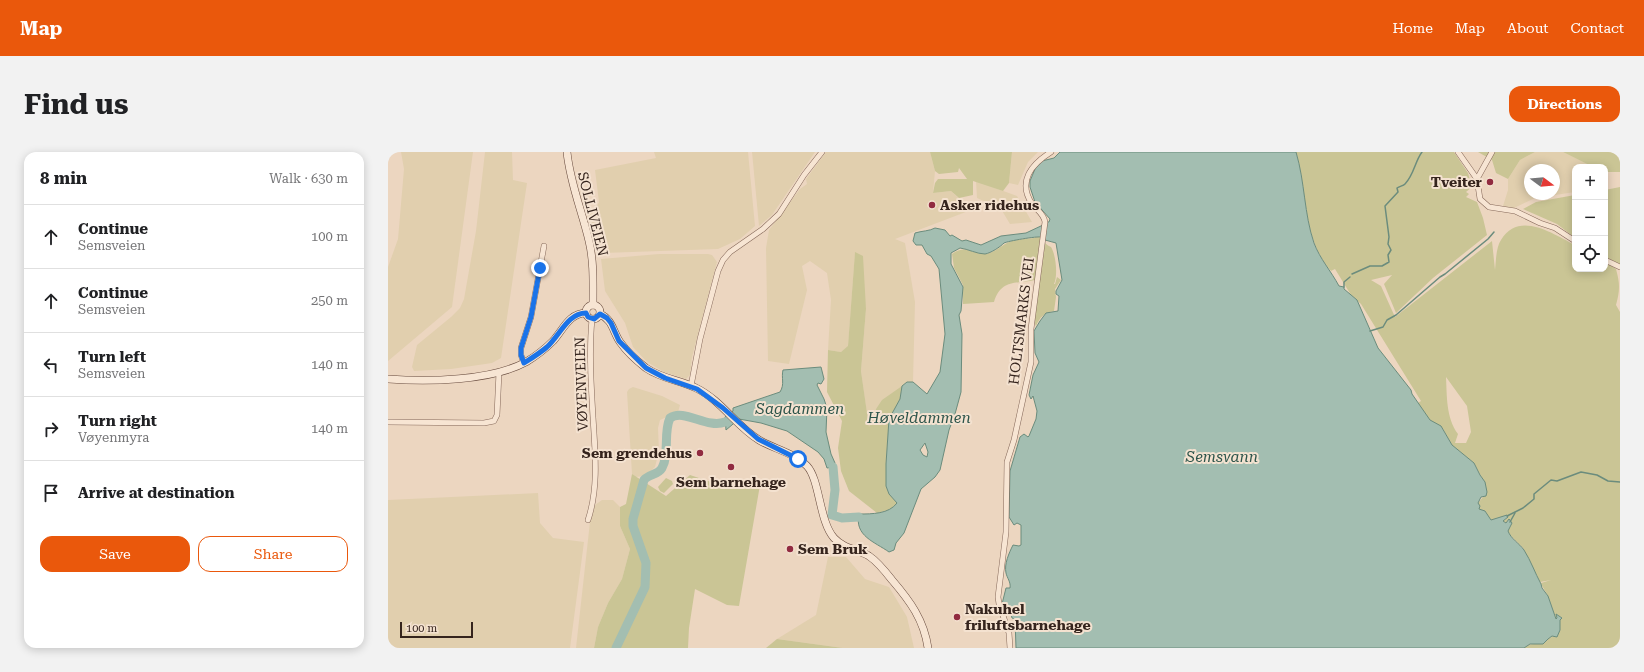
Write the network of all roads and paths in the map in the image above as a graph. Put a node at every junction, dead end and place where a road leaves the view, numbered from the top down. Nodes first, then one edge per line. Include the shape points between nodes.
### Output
1 (567, 152) edge
2 (822, 152) edge
3 (1051, 152) edge
4 (1458, 152) edge
5 (1492, 152) edge
6 (1477, 179) junction
7 (1572, 240) edge
8 (544, 246) dead end
9 (1608, 261) edge
10 (1620, 267) edge
11 (593, 305) junction
12 (586, 313) junction
13 (600, 314) junction
14 (592, 319) junction
15 (524, 363) junction
16 (499, 372) junction
17 (388, 379) edge
18 (691, 386) junction
19 (388, 422) edge
20 (588, 520) dead end
21 (928, 648) edge
22 (1010, 648) edge

1 - 11 main road, SOLLIVEIEN via 568,166 590,242 594,280
2 - 18 street via 779,214 723,260 700,339
3 - 22 street, HOLTSMARKS VEI via 1038,160 1030,170 1026,191 1045,222 1031,329 1030,368 1007,462 1006,532 998,597 1001,616 1009,633
4 - 6 street
5 - 6 street
6 - 7 street via 1480,199 1489,208 1515,211 1555,228
8 - 15 street via 531,317 521,348
9 - 10 street
11 - 12 main road
11 - 13 main road via 599,308
12 - 14 main road
12 - 15 main road via 575,315 547,347
13 - 14 main road via 598,318
13 - 18 main road via 611,323 619,341 646,368 665,378
14 - 20 street, VØYENVEIEN via 590,340 595,485
15 - 16 main road
16 - 17 main road via 434,380
16 - 19 street via 498,415 494,421
18 - 21 main road via 704,393 758,439 798,459 808,467 833,538 868,556 888,574 917,613

